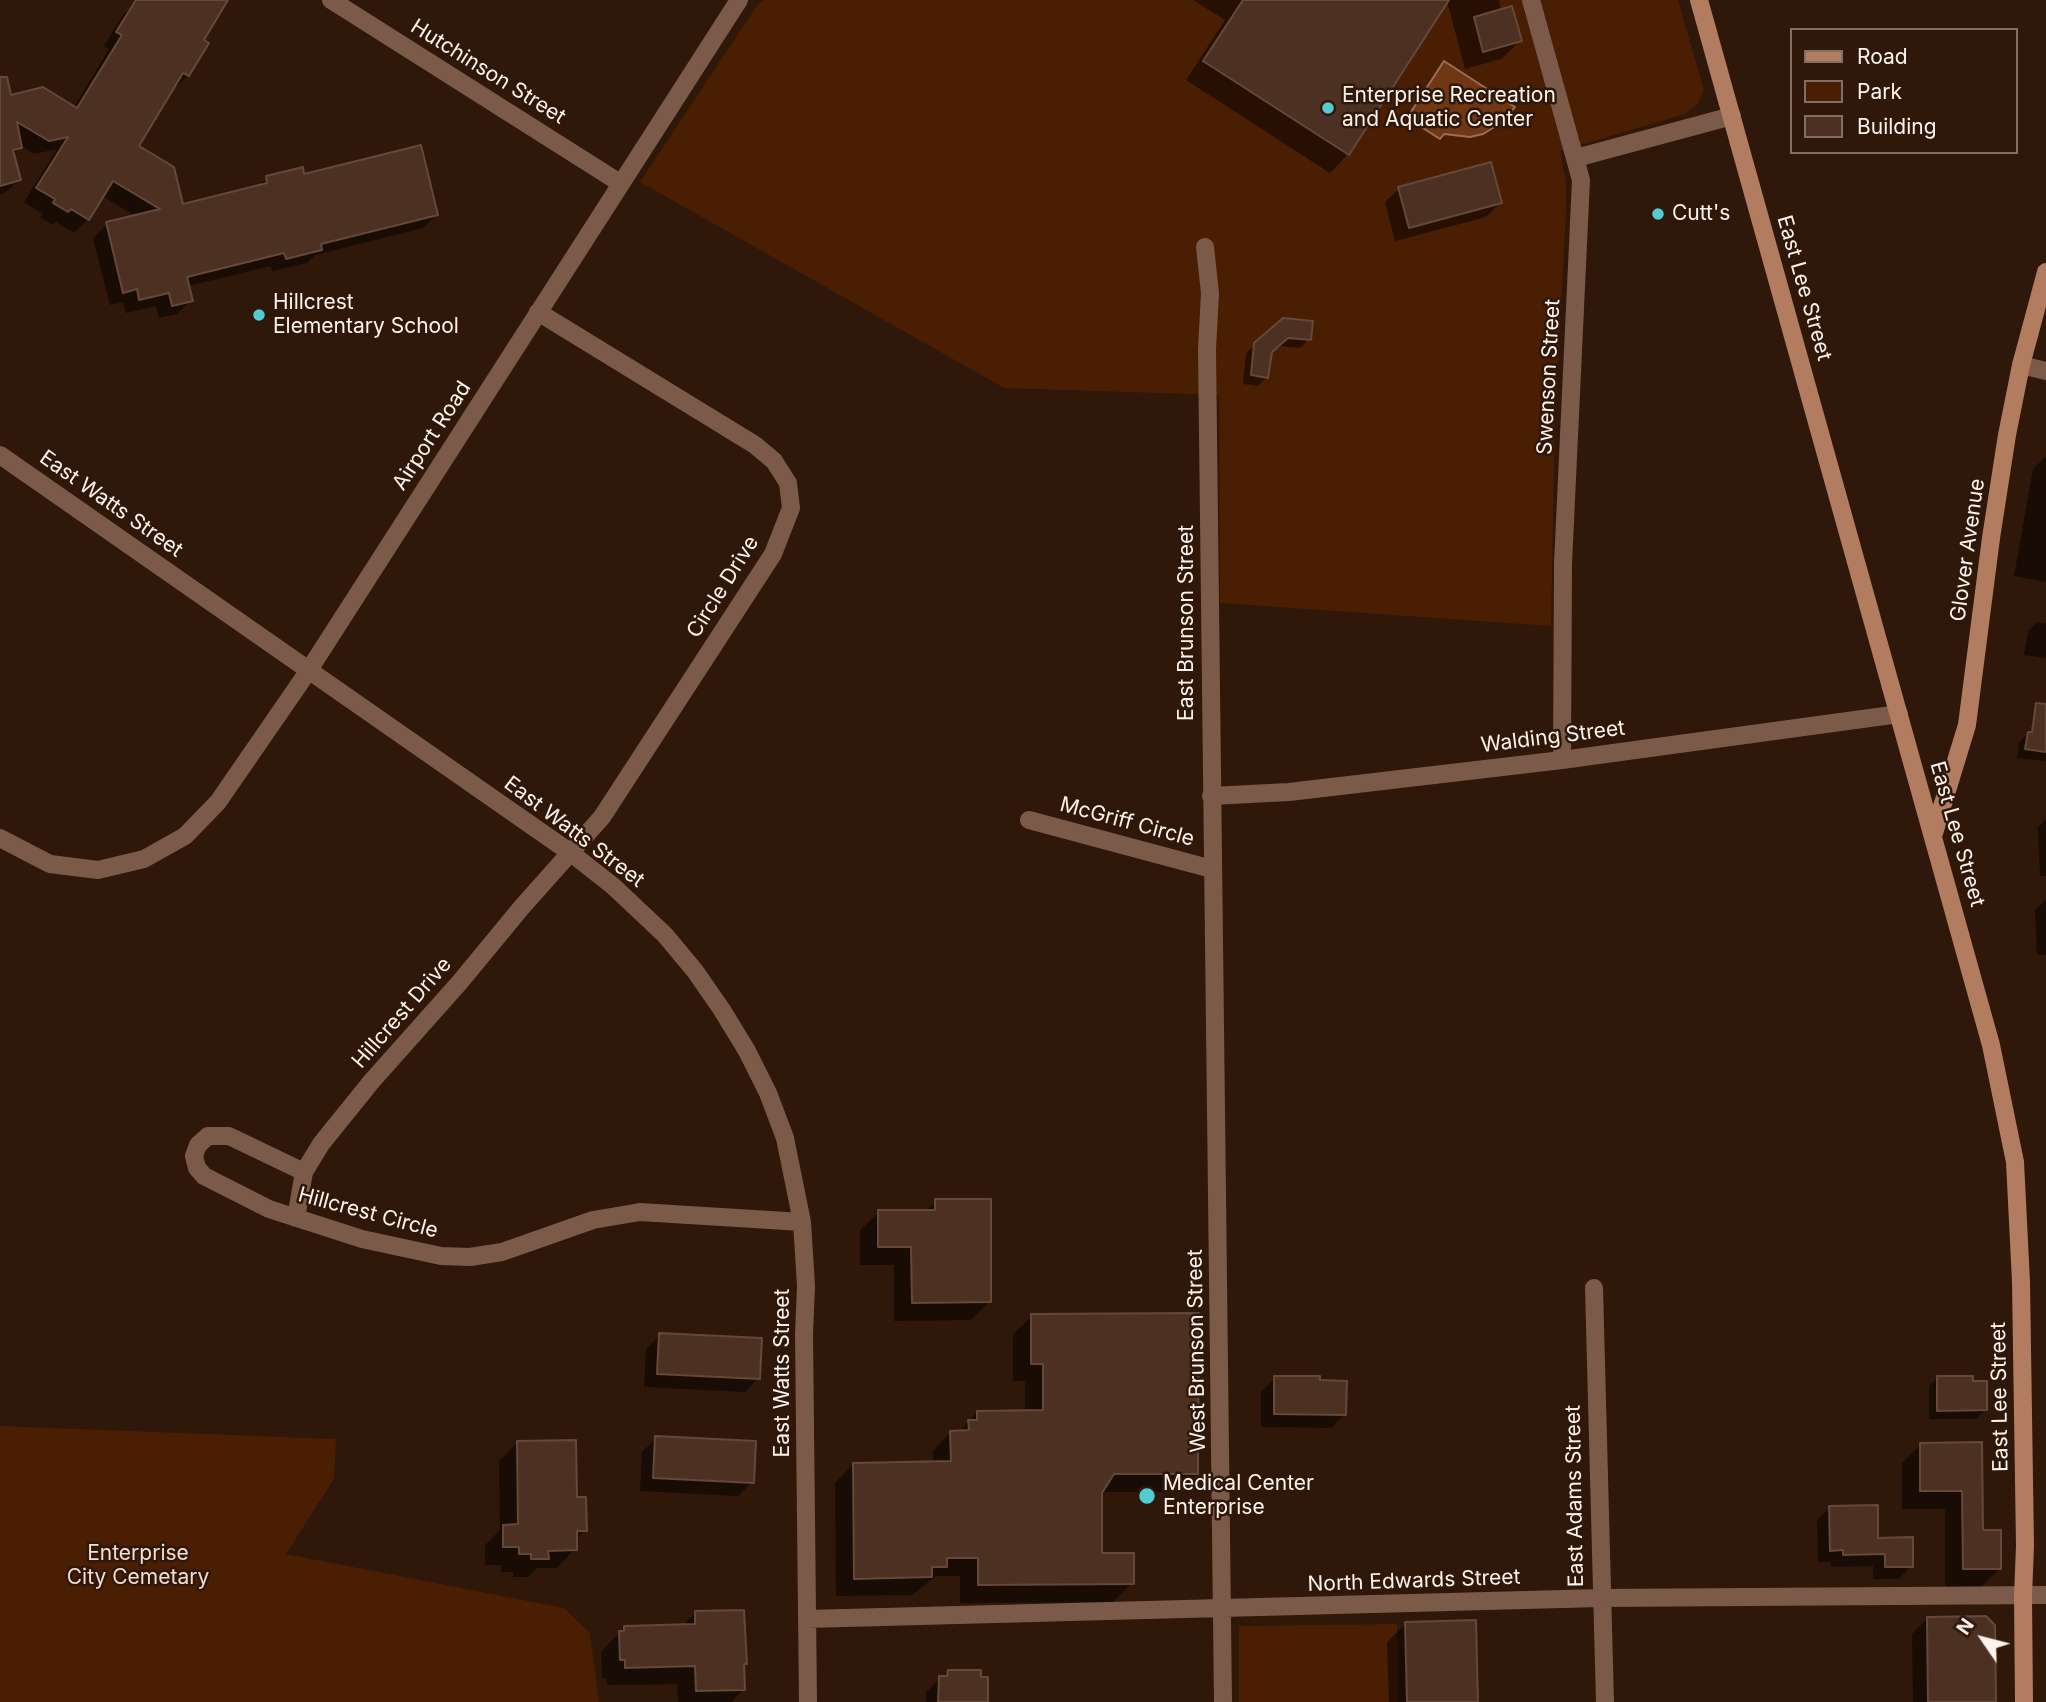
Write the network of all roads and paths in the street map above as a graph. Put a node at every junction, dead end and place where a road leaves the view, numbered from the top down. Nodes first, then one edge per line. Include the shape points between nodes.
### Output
1 (331, 0) edge
2 (739, 0) edge
3 (1531, 0) edge
4 (1699, 0) edge
5 (1732, 116) junction
6 (1576, 158) junction
7 (621, 183) junction
8 (1205, 247) dead end
9 (2046, 272) edge
10 (538, 312) junction
11 (2021, 365) junction
12 (2046, 372) edge
13 (0, 455) edge
14 (309, 670) junction
15 (1899, 714) junction
16 (1562, 760) junction
17 (1211, 796) junction
18 (1029, 820) dead end
19 (1934, 833) junction
20 (0, 838) edge
21 (571, 853) junction
22 (1212, 869) junction
23 (1213, 999) joint
24 (304, 1172) junction
25 (296, 1218) junction
26 (802, 1222) junction
27 (1594, 1288) dead end
28 (2023, 1595) junction
29 (2046, 1595) edge
30 (1600, 1598) junction
31 (1223, 1610) junction
32 (807, 1619) junction
33 (808, 1702) edge
34 (1223, 1702) edge
35 (1605, 1702) edge
36 (2024, 1702) edge

1 - 7 street, Hutchinson Street
2 - 7 street, Airport Road
3 - 6 street, Swenson Street
4 - 5 main road, East Lee Street
5 - 6 street
5 - 15 main road, East Lee Street
6 - 16 street, Swenson Street via 1581,180 1563,564
7 - 10 street, Airport Road
8 - 17 street, East Brunson Street via 1210,293 1206,349
9 - 11 main road, Glover Avenue
10 - 14 street, Airport Road
10 - 21 street, Circle Drive via 755,446 774,461 788,483 791,508 774,554 601,817
11 - 12 street
11 - 19 main road, Glover Avenue via 1991,538 1967,725
13 - 14 street, East Watts Street
14 - 20 street, Airport Road via 218,802 185,836 144,859 98,870 50,864
14 - 21 street, East Watts Street
15 - 16 street, Walding Street
15 - 19 main road, East Lee Street
16 - 17 street, Walding Street via 1289,792
17 - 22 street, East Brunson Street
18 - 22 street, McGriff Circle
19 - 28 main road, East Lee Street via 1992,1045 2015,1162 2021,1282
21 - 24 street, Hillcrest Drive via 344,1114
21 - 26 street, East Watts Street via 664,935 728,1020 781,1127
22 - 23 street, East Brunson Street
23 - 31 street, West Brunson Street
24 - 25 street, Hillcrest Drive
24 - 25 street, Hillcrest Circle via 229,1136 208,1136 194,1156 204,1176
25 - 26 street, Hillcrest Circle via 401,1249 470,1257 502,1252 593,1220 640,1212
26 - 32 street, East Watts Street
27 - 30 street, East Adams Street
28 - 29 street, North Edwards Street
28 - 30 street, North Edwards Street
28 - 36 main road, East Lee Street
30 - 31 street, North Edwards Street
30 - 35 street, East Adams Street
31 - 32 street, North Edwards Street
31 - 34 street, West Brunson Street
32 - 33 street, East Watts Street

